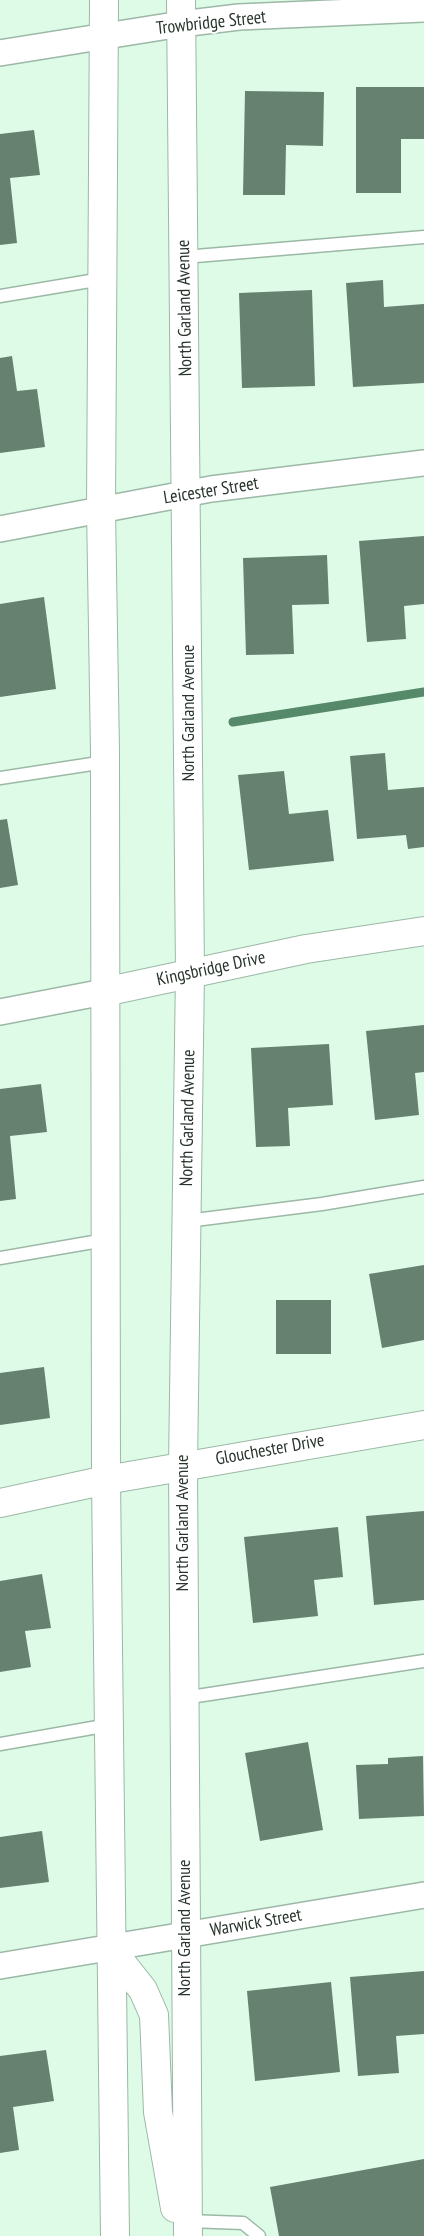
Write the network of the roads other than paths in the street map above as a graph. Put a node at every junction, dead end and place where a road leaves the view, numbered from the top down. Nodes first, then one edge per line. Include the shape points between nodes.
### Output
1 (104, 0) edge
2 (424, 9) edge
3 (181, 12) edge
4 (104, 37) junction
5 (0, 53) edge
6 (424, 237) edge
7 (184, 257) junction
8 (102, 278) junction
9 (0, 296) edge
10 (424, 463) edge
11 (187, 494) junction
12 (101, 509) junction
13 (0, 530) edge
14 (105, 762) junction
15 (0, 778) edge
16 (424, 931) edge
17 (190, 972) junction
18 (104, 992) junction
19 (0, 1012) edge
20 (424, 1187) edge
21 (186, 1221) junction
22 (105, 1240) junction
23 (0, 1258) edge
24 (424, 1425) edge
25 (183, 1466) junction
26 (106, 1480) junction
27 (0, 1503) edge
28 (424, 1661) edge
29 (184, 1698) junction
30 (108, 1725) junction
31 (0, 1744) edge
32 (424, 1895) edge
33 (185, 1935) junction
34 (110, 1948) junction
35 (0, 1966) edge
36 (185, 2231) edge
37 (115, 2236) edge
38 (259, 2236) edge

1 - 4 main road
2 - 3 street, Trowbridge Street via 239,17
3 - 4 street, Trowbridge Street
3 - 7 main road, North Garland Avenue
4 - 5 street, Trowbridge Street
4 - 8 main road
6 - 7 lane
7 - 11 main road, North Garland Avenue
8 - 9 lane
8 - 12 main road
10 - 11 street, Leicester Street
11 - 12 street, Leicester Street
11 - 17 main road, North Garland Avenue
12 - 13 street, Leicester Street
12 - 14 main road
14 - 15 lane
14 - 18 main road
16 - 17 main road, Kingsbridge Drive via 306,949
17 - 18 main road, Kingsbridge Drive
17 - 21 main road, North Garland Avenue
18 - 19 street, Kingsbridge Drive
18 - 22 main road
20 - 21 lane
21 - 25 main road, North Garland Avenue
22 - 23 lane
22 - 26 main road
24 - 25 main road, Glouchester Drive
25 - 26 main road, Glouchester Drive
25 - 29 main road, North Garland Avenue
26 - 27 main road, Glouchester Drive
26 - 30 main road
28 - 29 lane
29 - 33 main road, North Garland Avenue
30 - 31 lane
30 - 34 main road
32 - 33 street, Warwick Street
33 - 34 street, Warwick Street
33 - 36 main road, North Garland Avenue
34 - 35 street, Warwick Street
34 - 36 main road via 142,1990 154,2015 158,2112
34 - 37 main road
36 - 38 lane via 243,2223

